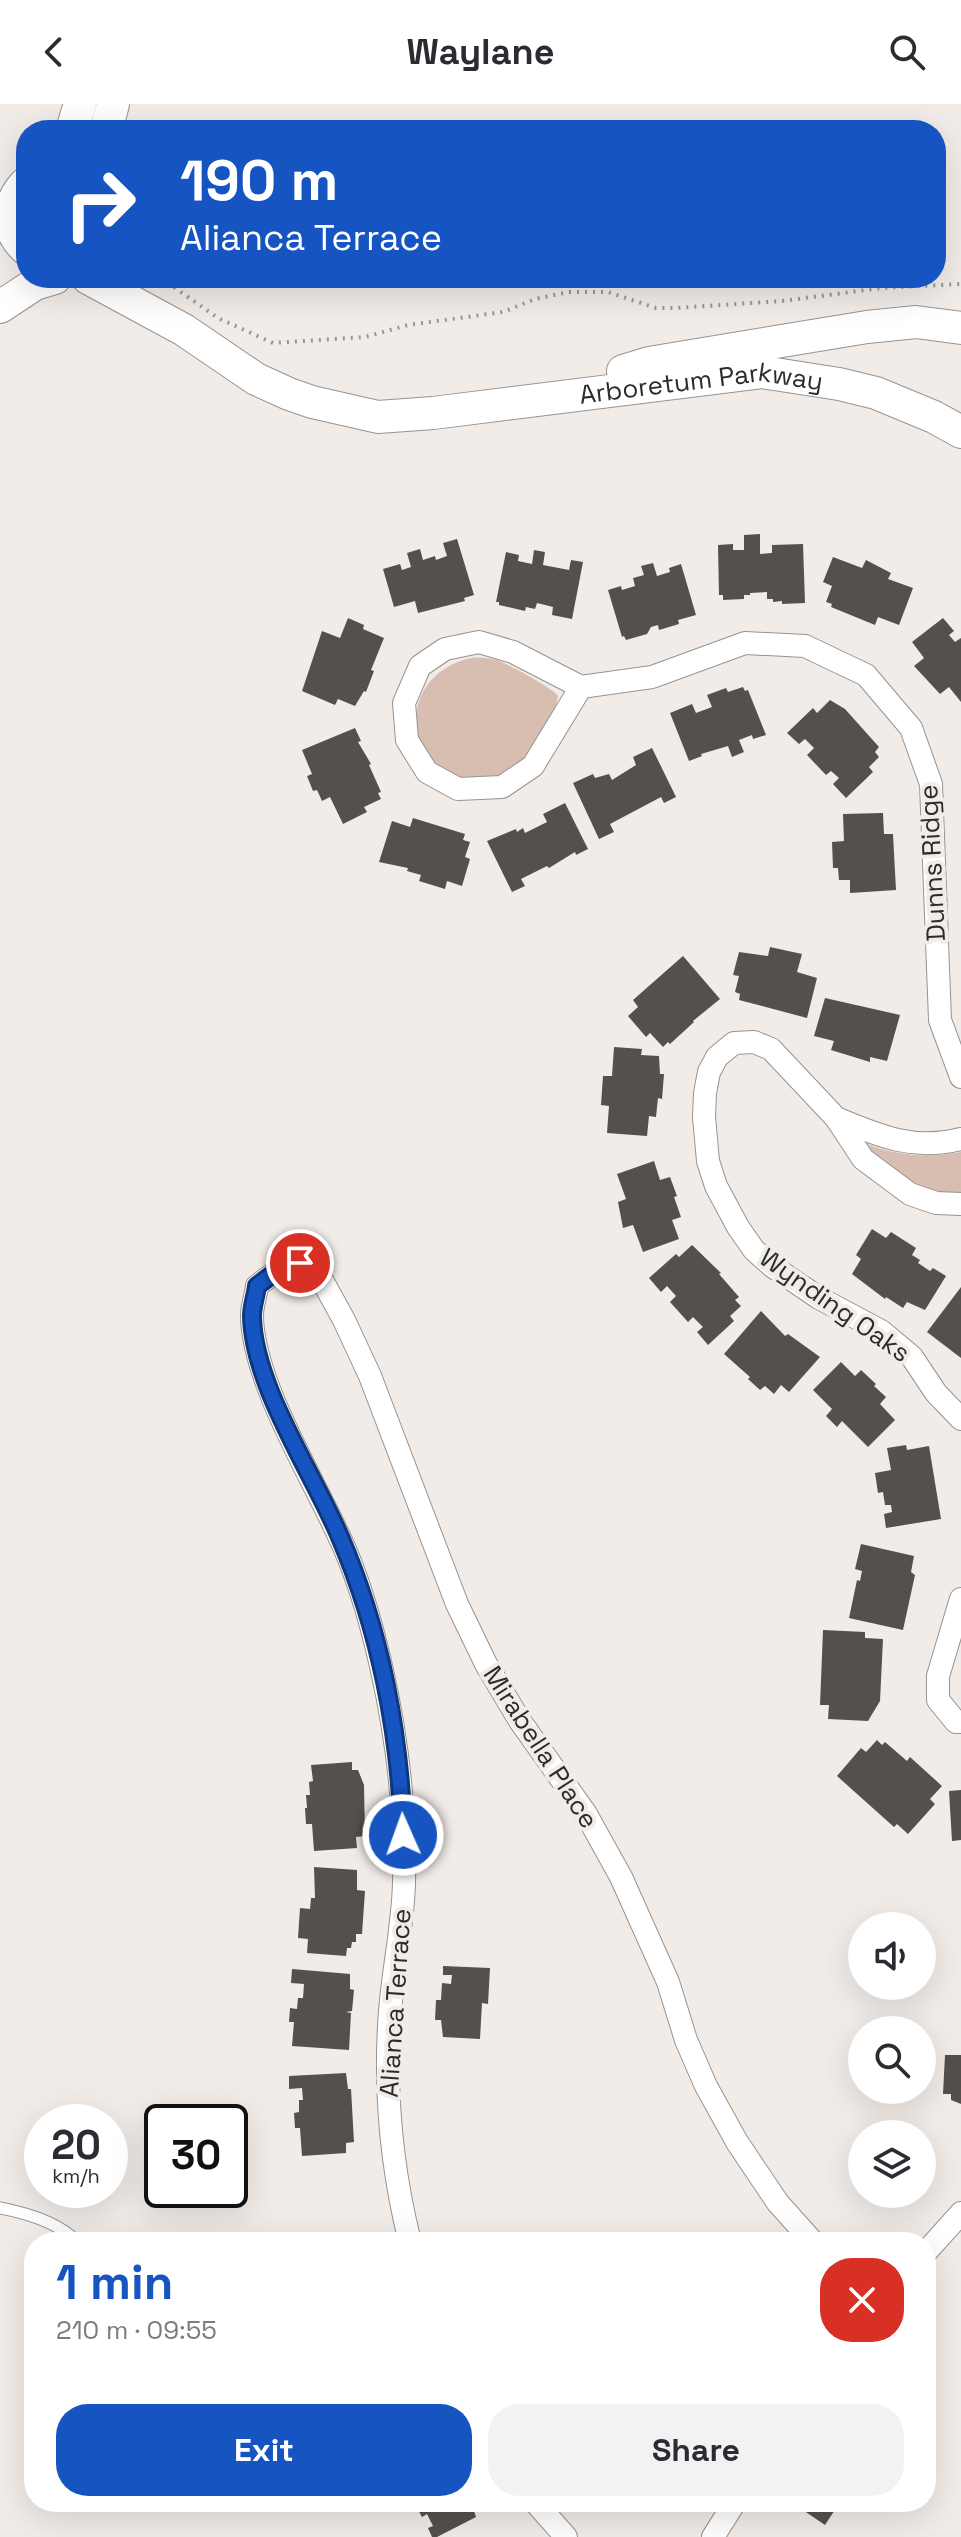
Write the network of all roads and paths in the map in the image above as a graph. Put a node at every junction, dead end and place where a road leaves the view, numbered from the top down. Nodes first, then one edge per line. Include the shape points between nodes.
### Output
1 (16, 194) edge
2 (16, 237) edge
3 (28, 288) edge
4 (105, 288) edge
5 (140, 288) edge
6 (175, 288) edge
7 (881, 288) edge
8 (0, 307) edge
9 (961, 328) edge
10 (184, 330) junction
11 (433, 413) junction
12 (961, 432) edge
13 (581, 687) junction
14 (960, 1074) edge
15 (836, 1118) junction
16 (961, 1139) edge
17 (961, 1204) edge
18 (278, 1270) joint
19 (961, 1419) edge
20 (961, 1599) edge
21 (961, 1722) edge
22 (0, 2208) edge
23 (961, 2213) edge
24 (66, 2232) edge
25 (408, 2232) edge
26 (804, 2232) edge
27 (936, 2241) edge
28 (544, 2512) edge
29 (729, 2512) edge
30 (566, 2537) edge
31 (713, 2537) edge

1 - 2 street via 10,219
3 - 8 street
4 - 10 street, Arboretum Parkway
5 - 10 street, Arboretum Parkway
6 - 7 path via 218,318 273,343 365,337 408,325 503,312 569,292 608,292 656,308 675,308
9 - 11 street, Arboretum Parkway via 916,322 867,327 649,363
10 - 11 street, Arboretum Parkway via 256,379 312,402 378,417
11 - 12 street, Arboretum Parkway via 762,372 876,393
13 - 13 street via 533,766 502,787 458,789 427,772 407,740 404,703 420,666 445,649 479,642 513,652
13 - 14 street, Dunns Ridge via 652,677 745,643 805,646 866,675 911,728 931,784 940,1020
15 - 16 street, Wynding Oaks via 898,1142
15 - 17 street, Wynding Oaks via 863,1159 888,1180 936,1203
15 - 19 street, Wynding Oaks via 771,1049 754,1042 734,1043 717,1057 705,1093 708,1161 716,1186 754,1250 793,1281 881,1331 912,1357
18 - 25 street, Alianca Terrace via 257,1286 252,1315 258,1349 275,1404 340,1537 364,1603 381,1664 401,1786 404,1884 389,2024 388,2114
18 - 26 street, Mirabella Place via 300,1263 322,1280 344,1320 486,1664 586,1814 621,1877 664,1970 706,2086 737,2142
20 - 21 street via 938,1676 938,1700
22 - 24 lane
23 - 27 street
28 - 30 street
29 - 31 street

